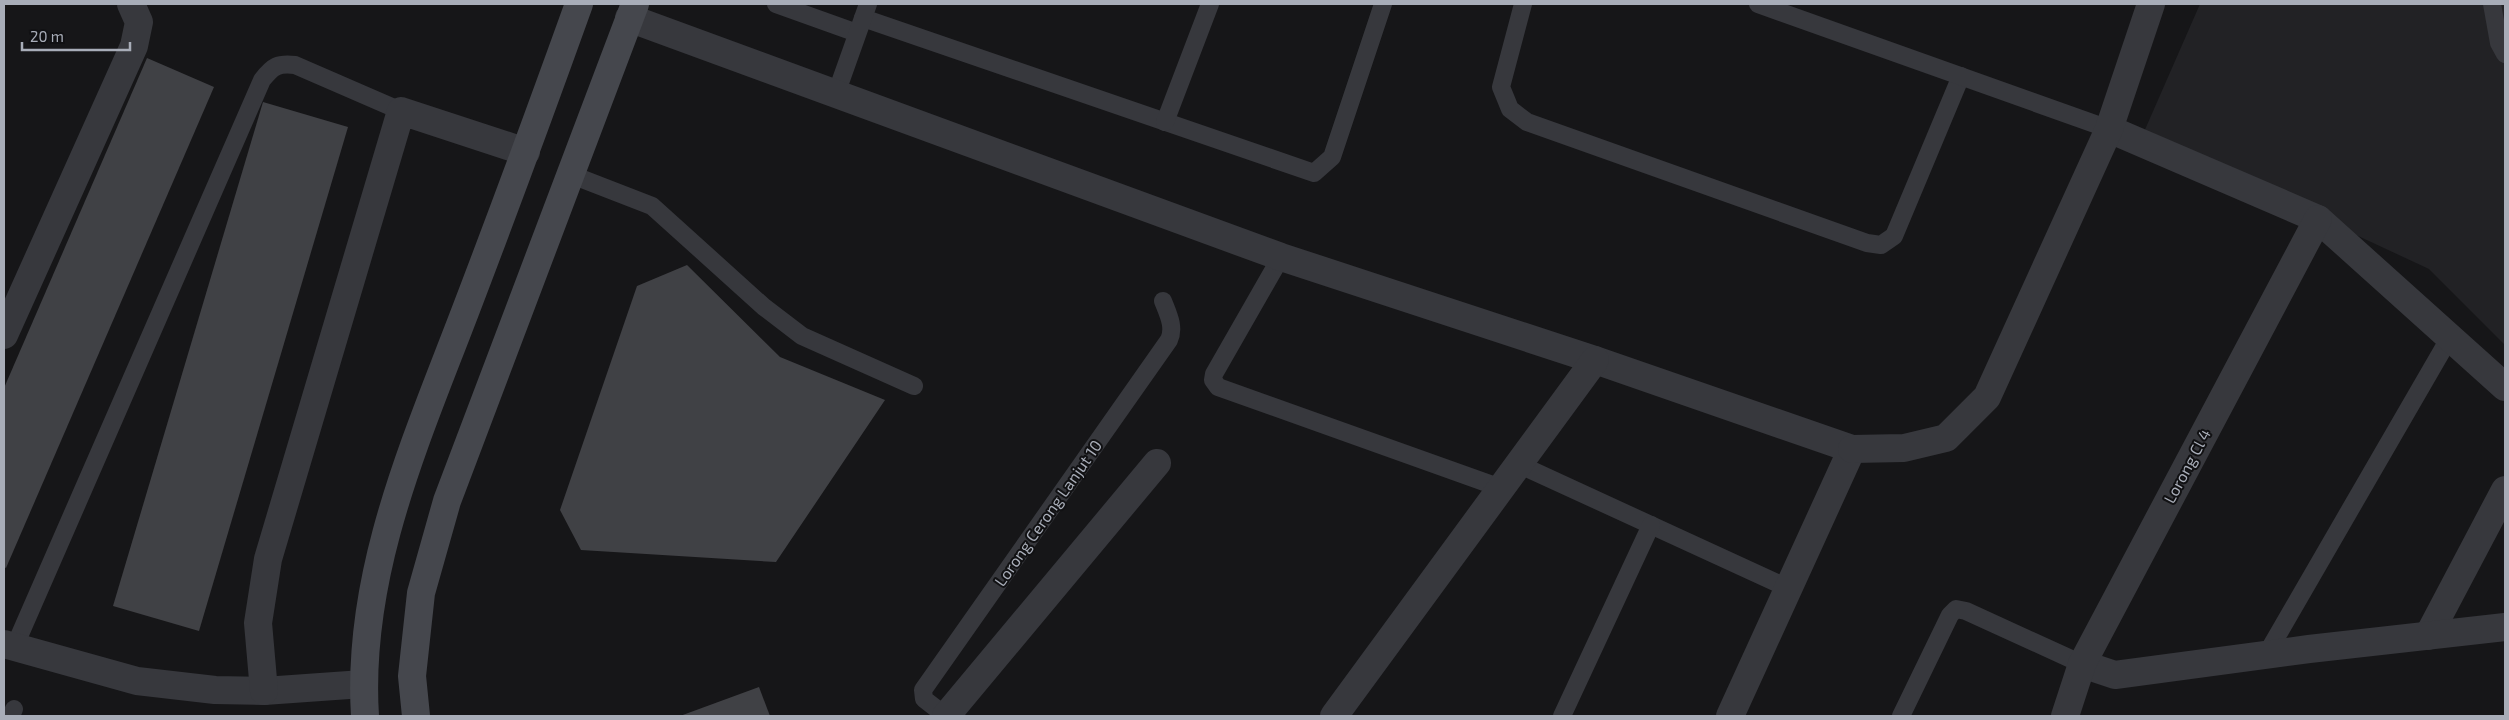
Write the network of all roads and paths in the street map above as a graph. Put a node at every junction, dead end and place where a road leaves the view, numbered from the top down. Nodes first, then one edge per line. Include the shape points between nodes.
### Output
1 (131, 4) edge
2 (580, 4) edge
3 (776, 4) edge
4 (1210, 4) edge
5 (1383, 4) edge
6 (1523, 4) edge
7 (1758, 4) edge
8 (2150, 4) edge
9 (2492, 4) edge
10 (632, 11) edge
11 (863, 18) edge
12 (2505, 54) edge
13 (1961, 76) junction
14 (836, 94) junction
15 (401, 111) junction
16 (1165, 122) junction
17 (2109, 128) junction
18 (526, 152) junction
19 (572, 175) junction
20 (2318, 219) junction
21 (1281, 257) junction
22 (1163, 301) dead end
23 (4, 335) edge
24 (2450, 337) junction
25 (1595, 360) junction
26 (914, 386) dead end
27 (2505, 387) edge
28 (1852, 449) junction
29 (1156, 463) dead end
30 (1518, 464) junction
31 (1501, 488) junction
32 (2505, 490) edge
33 (1651, 525) junction
34 (1790, 589) junction
35 (2505, 628) edge
36 (2428, 636) junction
37 (9, 646) edge
38 (2266, 655) junction
39 (2082, 664) junction
40 (363, 684) junction
41 (264, 691) junction
42 (365, 716) edge
43 (416, 716) edge
44 (946, 716) edge
45 (1334, 716) edge
46 (1562, 716) edge
47 (1730, 716) edge
48 (1901, 716) edge
49 (2065, 716) edge

1 - 23 street via 139,22 134,46
2 - 18 main road
3 - 11 lane
4 - 16 lane
5 - 16 lane via 1332,157 1314,173
6 - 13 lane via 1501,87 1510,109 1527,122 1867,243 1881,245 1894,236
7 - 13 lane
8 - 17 street
9 - 12 lane via 2499,43
10 - 14 street
10 - 19 main road
11 - 14 lane
11 - 16 lane
13 - 17 lane
14 - 21 street
15 - 18 street
15 - 37 lane via 295,65 280,63 262,80
15 - 41 street via 268,559 258,623
17 - 20 street
17 - 28 street via 1987,397 1946,438 1904,448
18 - 40 main road via 399,485 367,620
19 - 26 lane via 652,206 764,307 802,336
19 - 43 main road via 447,501 421,593 412,676
20 - 24 street
20 - 39 street, Lorong Cl 4
21 - 25 street
21 - 31 lane via 1214,374 1213,380 1218,387
22 - 44 lane, Lorong Cerong Lanjut 10 via 1170,321 1170,340 923,690 924,699
24 - 27 street
24 - 38 lane
25 - 28 street
25 - 30 street
28 - 34 street
29 - 44 street
30 - 31 street
30 - 33 lane
31 - 45 street
32 - 36 street
33 - 34 lane
33 - 46 lane
34 - 47 street
35 - 36 street
36 - 38 street
37 - 41 street via 137,681 215,690
38 - 39 street via 2115,676
39 - 48 lane via 1956,609 1950,615
39 - 49 street, Lorong Cl 4
40 - 41 street
40 - 42 main road

